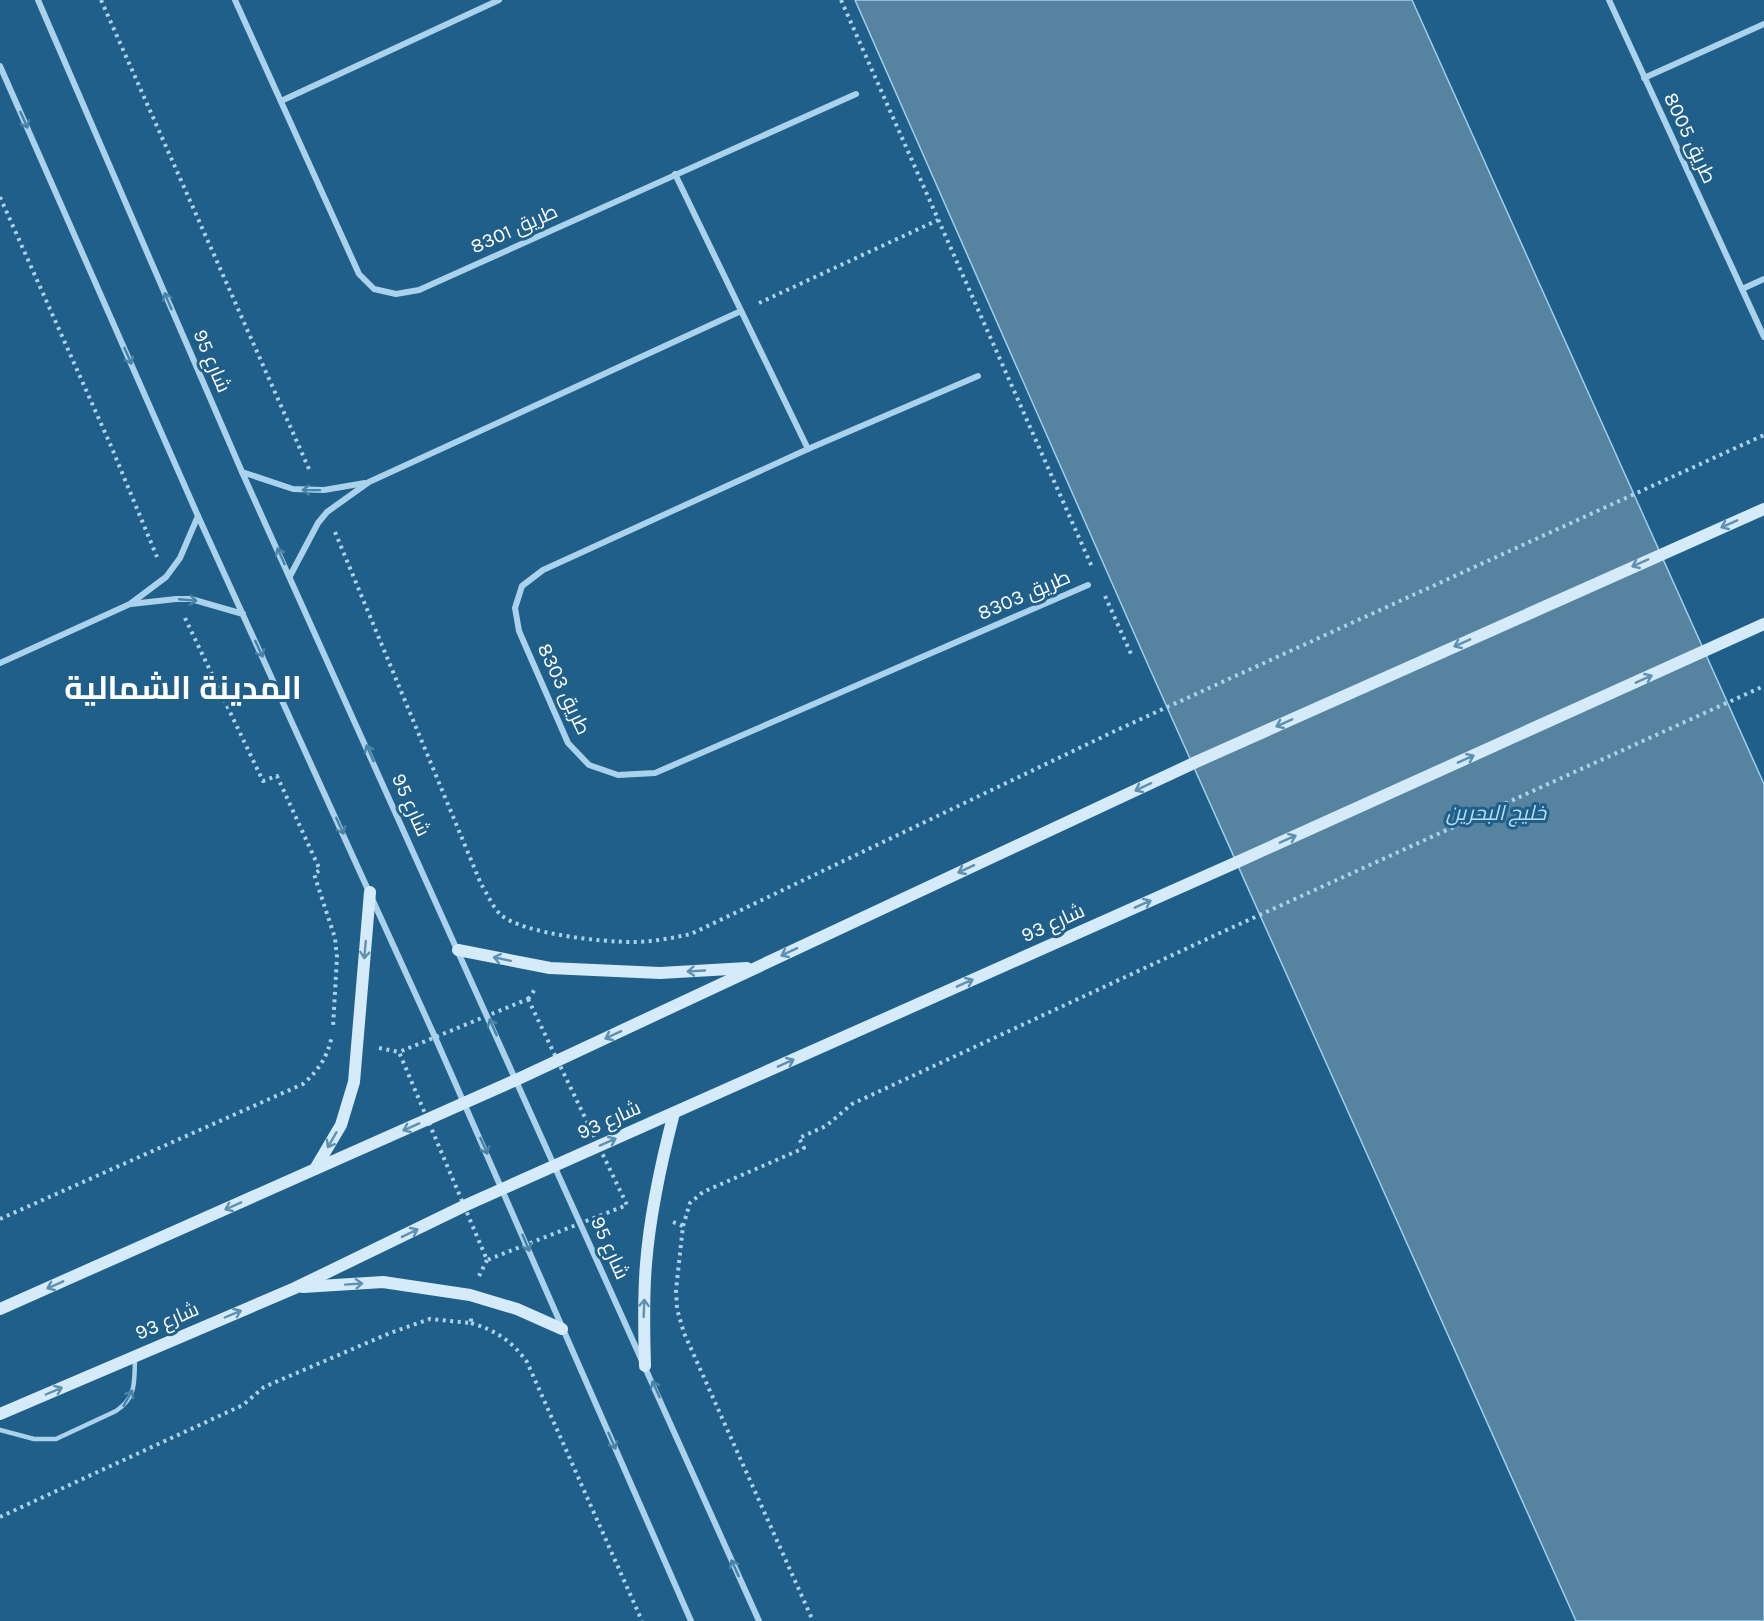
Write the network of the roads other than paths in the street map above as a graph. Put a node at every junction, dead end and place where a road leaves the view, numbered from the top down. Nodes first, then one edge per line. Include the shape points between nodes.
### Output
1 (38, 0) edge
2 (235, 0) edge
3 (500, 0) edge
4 (1609, 0) edge
5 (491, 2) edge
6 (1764, 24) edge
7 (0, 66) edge
8 (1644, 78) junction
9 (856, 94) dead end
10 (281, 101) junction
11 (675, 174) junction
12 (1764, 279) edge
13 (1742, 289) junction
14 (741, 311) junction
15 (1764, 337) edge
16 (978, 376) dead end
17 (808, 449) junction
18 (242, 472) junction
19 (369, 482) junction
20 (1764, 509) edge
21 (198, 516) junction
22 (290, 576) junction
23 (1088, 585) dead end
24 (130, 604) junction
25 (243, 614) junction
26 (1764, 624) edge
27 (0, 663) edge
28 (370, 892) junction
29 (458, 950) junction
30 (754, 968) junction
31 (516, 1080) junction
32 (465, 1103) junction
33 (674, 1113) junction
34 (555, 1166) junction
35 (315, 1169) junction
36 (502, 1189) junction
37 (295, 1288) junction
38 (0, 1309) edge
39 (562, 1329) junction
40 (135, 1356) junction
41 (645, 1366) junction
42 (0, 1414) edge
43 (0, 1430) edge
44 (691, 1621) edge
45 (759, 1621) edge

18 -> 1 street, شارع 95
2 - 10 street, طريق 8301
3 - 5 street
4 - 8 street, طريق 8005
5 - 10 street
6 - 8 street
7 -> 21 street
8 - 13 street, طريق 8005
9 - 11 street, طريق 8301
10 - 11 street, طريق 8301 via 360,274 374,289 396,294 419,290
11 - 14 street
12 - 13 street
13 - 15 street, طريق 8005
14 - 17 street
14 - 19 street
16 - 17 street, طريق 8303
17 - 23 street, طريق 8303 via 543,570 522,586 515,608 519,631 568,743 589,765 618,775 655,773
19 -> 18 street via 317,490 293,489
22 -> 18 street, شارع 95
19 - 22 street via 327,512
20 -> 30 street via 1196,762
21 - 24 street via 180,558 166,577
21 - 25 street
29 -> 22 street, شارع 95
24 -> 25 street via 176,599 206,602
24 - 27 street
25 -> 28 street
33 -> 26 street, شارع 93
28 - 32 street
28 -> 35 street via 354,1082 341,1125
30 -> 29 street via 660,973 550,968
31 -> 29 street, شارع 95
30 -> 31 street
31 - 32 street
31 - 34 street, شارع 95
32 -> 35 street
32 -> 36 street
34 -> 33 street, شارع 93
41 -> 33 street via 645,1275 661,1163
34 - 36 street, شارع 93
34 - 41 street, شارع 95
35 -> 38 street
37 -> 36 street, شارع 93
36 -> 39 street
37 -> 39 street via 383,1282 470,1294
40 -> 37 street, شارع 93
39 -> 44 street
42 -> 40 street, شارع 93
43 -> 40 lane via 34,1439 56,1439 116,1411 131,1396
45 -> 41 street, شارع 95

